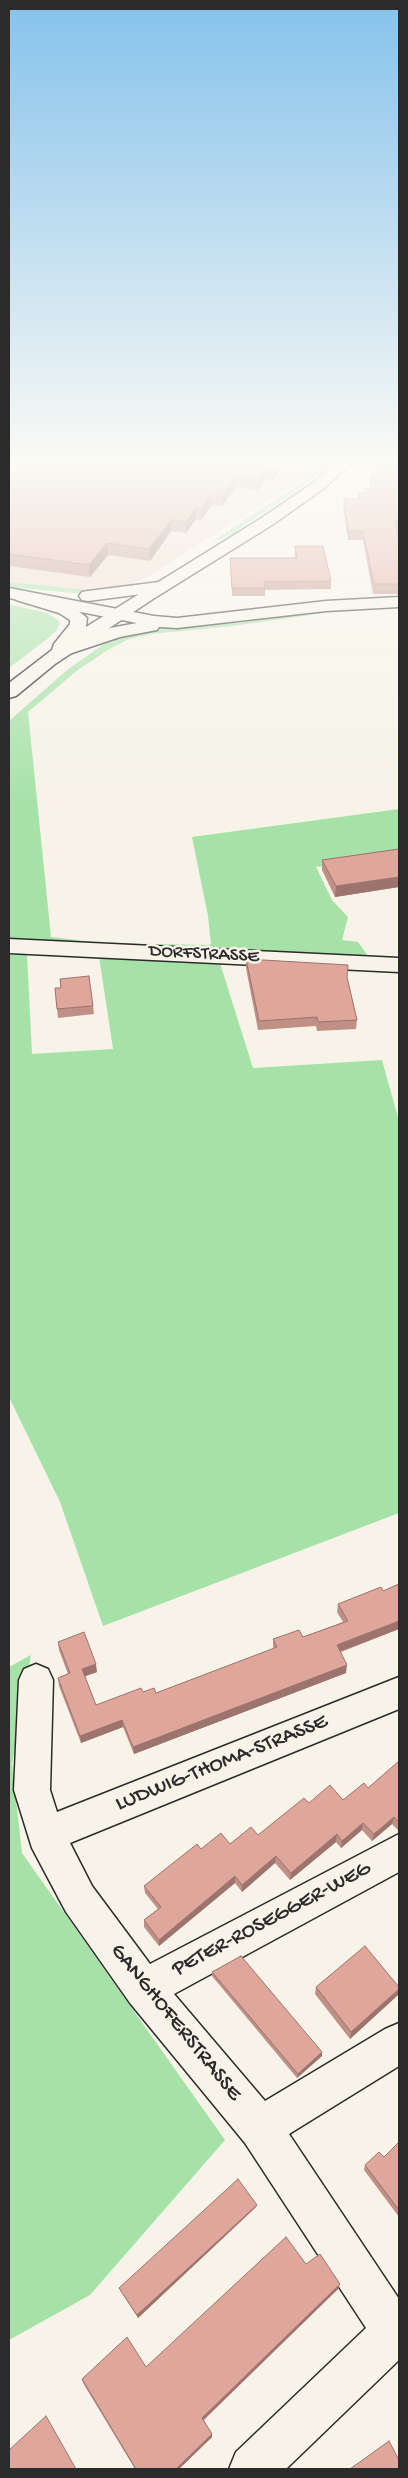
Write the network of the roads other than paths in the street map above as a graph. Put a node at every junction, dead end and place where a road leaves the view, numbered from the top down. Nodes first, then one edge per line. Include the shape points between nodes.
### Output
1 (173, 579) edge
2 (159, 587) junction
3 (13, 594) edge
4 (88, 596) junction
5 (399, 602) edge
6 (134, 604) junction
7 (118, 614) junction
8 (237, 617) junction
9 (177, 623) junction
10 (66, 650) junction
11 (49, 660) junction
12 (9, 692) edge
13 (9, 946) edge
14 (399, 965) edge
15 (36, 1680) dead end
16 (399, 1693) edge
17 (46, 1835) junction
18 (399, 1852) edge
19 (144, 1989) junction
20 (399, 2043) edge
21 (260, 2128) junction
22 (398, 2332) edge
23 (252, 2469) edge

1 - 2 street
2 - 4 street
2 - 6 street
3 - 4 street
3 - 7 street
3 - 11 street via 65,608 79,621 74,633
4 - 6 street
5 - 8 street via 342,604
6 - 7 street
6 - 8 street via 190,614
7 - 9 street
7 - 10 street
8 - 9 street
9 - 10 street via 134,628
10 - 11 street
11 - 12 street
13 - 14 street, DORFSTRASSE
15 - 17 street, GANGHOFERSTRASSE via 32,1790
16 - 17 street, LUDWIG-THOMA-STRASSE
17 - 19 street, GANGHOFERSTRASSE via 79,1899
18 - 19 street, PETER-ROSEGGER-WEG
19 - 21 street, GANGHOFERSTRASSE
20 - 21 street
21 - 22 street, GANGHOFERSTRASSE
22 - 23 street

